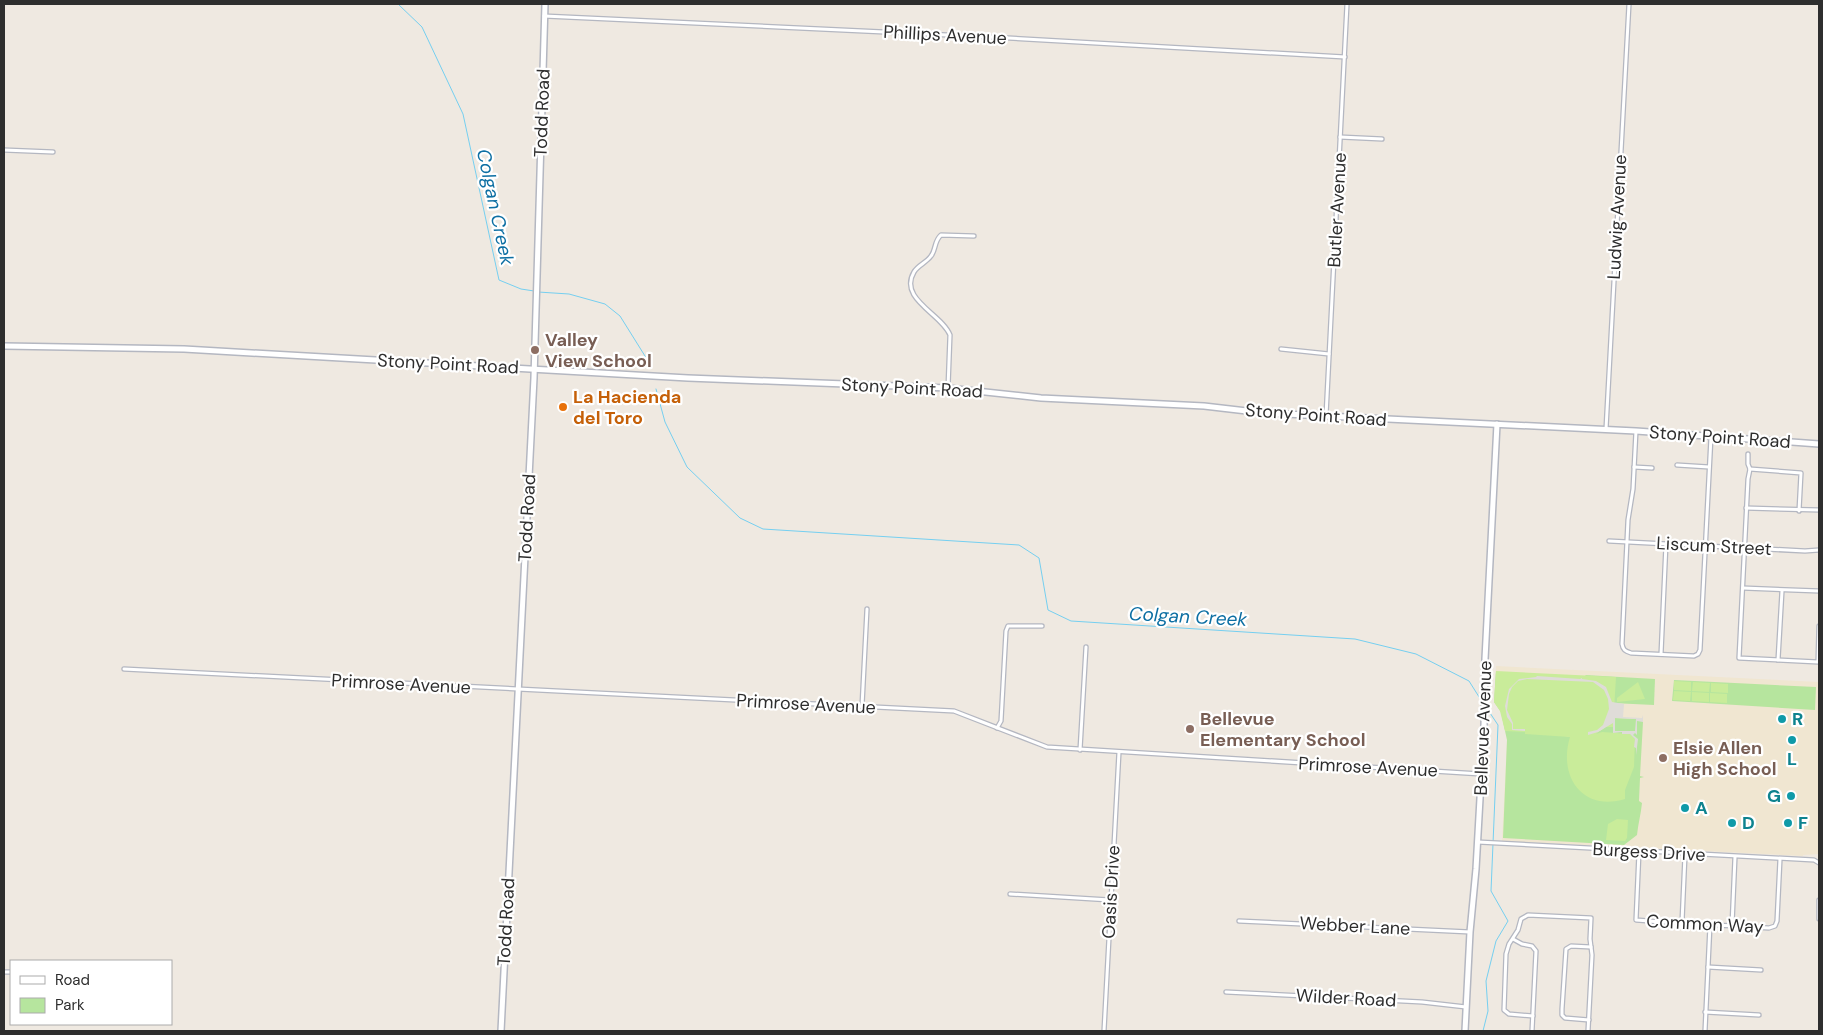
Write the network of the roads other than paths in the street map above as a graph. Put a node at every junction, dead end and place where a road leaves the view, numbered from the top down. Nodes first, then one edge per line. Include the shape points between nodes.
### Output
1 (545, 4) edge
2 (1348, 4) edge
3 (1629, 4) edge
4 (544, 16) junction
5 (1345, 57) junction
6 (1340, 137) junction
7 (1382, 139) dead end
8 (4, 150) edge
9 (53, 152) dead end
10 (974, 236) dead end
11 (4, 346) edge
12 (1281, 349) dead end
13 (1329, 354) junction
14 (534, 369) junction
15 (948, 388) junction
16 (1326, 416) junction
17 (1497, 424) junction
18 (1606, 430) junction
19 (1636, 431) junction
20 (1711, 437) junction
21 (1819, 444) edge
22 (1748, 454) dead end
23 (1677, 466) dead end
24 (1634, 467) junction
25 (1709, 467) junction
26 (1652, 468) dead end
27 (1750, 469) junction
28 (1746, 508) junction
29 (1819, 510) edge
30 (1799, 511) junction
31 (1609, 541) dead end
32 (1627, 542) junction
33 (1666, 544) junction
34 (1705, 546) junction
35 (1744, 548) junction
36 (1819, 550) edge
37 (1742, 588) junction
38 (1782, 590) junction
39 (1819, 591) edge
40 (867, 608) dead end
41 (1042, 626) dead end
42 (1819, 626) edge
43 (1086, 647) dead end
44 (1661, 654) junction
45 (1778, 660) junction
46 (124, 669) dead end
47 (518, 690) junction
48 (862, 706) junction
49 (997, 728) junction
50 (1080, 750) junction
51 (1119, 752) junction
52 (1482, 774) junction
53 (1478, 842) junction
54 (1639, 852) junction
55 (1685, 854) junction
56 (1735, 857) junction
57 (1780, 860) junction
58 (1819, 862) edge
59 (1010, 894) dead end
60 (1110, 900) junction
61 (1819, 900) edge
62 (1819, 919) edge
63 (1240, 921) dead end
64 (1682, 922) junction
65 (1710, 925) junction
66 (1732, 925) junction
67 (1470, 932) junction
68 (1512, 939) junction
69 (1591, 947) junction
70 (1708, 967) junction
71 (1761, 970) dead end
72 (1226, 992) dead end
73 (1466, 1006) junction
74 (1705, 1012) junction
75 (1759, 1015) dead end
76 (1533, 1016) junction
77 (1588, 1020) junction
78 (501, 1031) edge
79 (1104, 1031) edge
80 (1465, 1031) edge
81 (1532, 1031) edge
82 (1588, 1031) edge
83 (1704, 1031) edge

1 - 4 main road, Todd Road
2 - 5 street, Butler Avenue
3 - 18 street, Ludwig Avenue
4 - 5 street, Phillips Avenue
4 - 14 main road, Todd Road
5 - 6 street, Butler Avenue
6 - 7 street
6 - 13 street, Butler Avenue
8 - 9 street
10 - 15 street via 941,235 930,257 912,277 911,290 915,297 940,320 950,335
11 - 14 main road, Stony Point Road via 184,348
12 - 13 street
13 - 16 street, Butler Avenue
14 - 15 main road, Stony Point Road via 697,379
14 - 47 main road, Todd Road
15 - 16 main road, Stony Point Road via 1056,399
16 - 17 main road, Stony Point Road
17 - 18 main road, Stony Point Road
17 - 52 main road, Bellevue Avenue
18 - 19 main road, Stony Point Road
19 - 20 main road, Stony Point Road
19 - 24 street
20 - 21 main road, Stony Point Road
20 - 25 street
22 - 27 street
23 - 25 street
24 - 26 street
24 - 32 street
25 - 34 street
27 - 28 street
27 - 30 street via 1801,473
28 - 30 street
28 - 35 street
29 - 30 street
31 - 32 street, Liscum Street
32 - 33 street, Liscum Street
32 - 44 street via 1623,649 1631,653
33 - 34 street, Liscum Street
33 - 44 street
34 - 35 street, Liscum Street
34 - 44 street via 1700,650 1694,656
35 - 36 street, Liscum Street
35 - 37 street
37 - 38 street
37 - 45 street via 1739,658
38 - 39 street
38 - 45 street
40 - 48 street
41 - 49 street via 1008,626 1001,721
42 - 45 street via 1818,662
43 - 50 street
46 - 47 street, Primrose Avenue
47 - 48 street, Primrose Avenue
47 - 78 main road, Todd Road
48 - 49 street, Primrose Avenue via 954,711
49 - 50 street, Primrose Avenue via 1047,747
50 - 51 street, Primrose Avenue
51 - 52 street, Primrose Avenue
51 - 60 street, Oasis Drive
52 - 53 main road, Bellevue Avenue
53 - 54 street, Burgess Drive
53 - 67 main road, Bellevue Avenue
54 - 55 street, Burgess Drive
54 - 64 street, Common Way via 1636,920
55 - 56 street, Burgess Drive
55 - 64 street
56 - 57 street, Burgess Drive
56 - 66 street
57 - 58 street, Burgess Drive
57 - 66 street, Common Way via 1775,926
59 - 60 street
60 - 79 street, Oasis Drive
61 - 62 street
63 - 67 street, Webber Lane
64 - 65 street, Common Way
65 - 66 street, Common Way
65 - 70 street
67 - 73 main road, Bellevue Avenue
68 - 69 street via 1521,919 1526,916 1590,918
68 - 76 street via 1532,946 1536,951
68 - 76 street via 1506,954 1504,1010 1509,1014
69 - 77 street
69 - 77 street via 1571,946 1566,949 1562,1012 1565,1018
70 - 71 street
70 - 74 street
72 - 73 street, Wilder Road
73 - 80 main road, Bellevue Avenue
74 - 75 street
74 - 83 street
76 - 81 street
77 - 82 street

